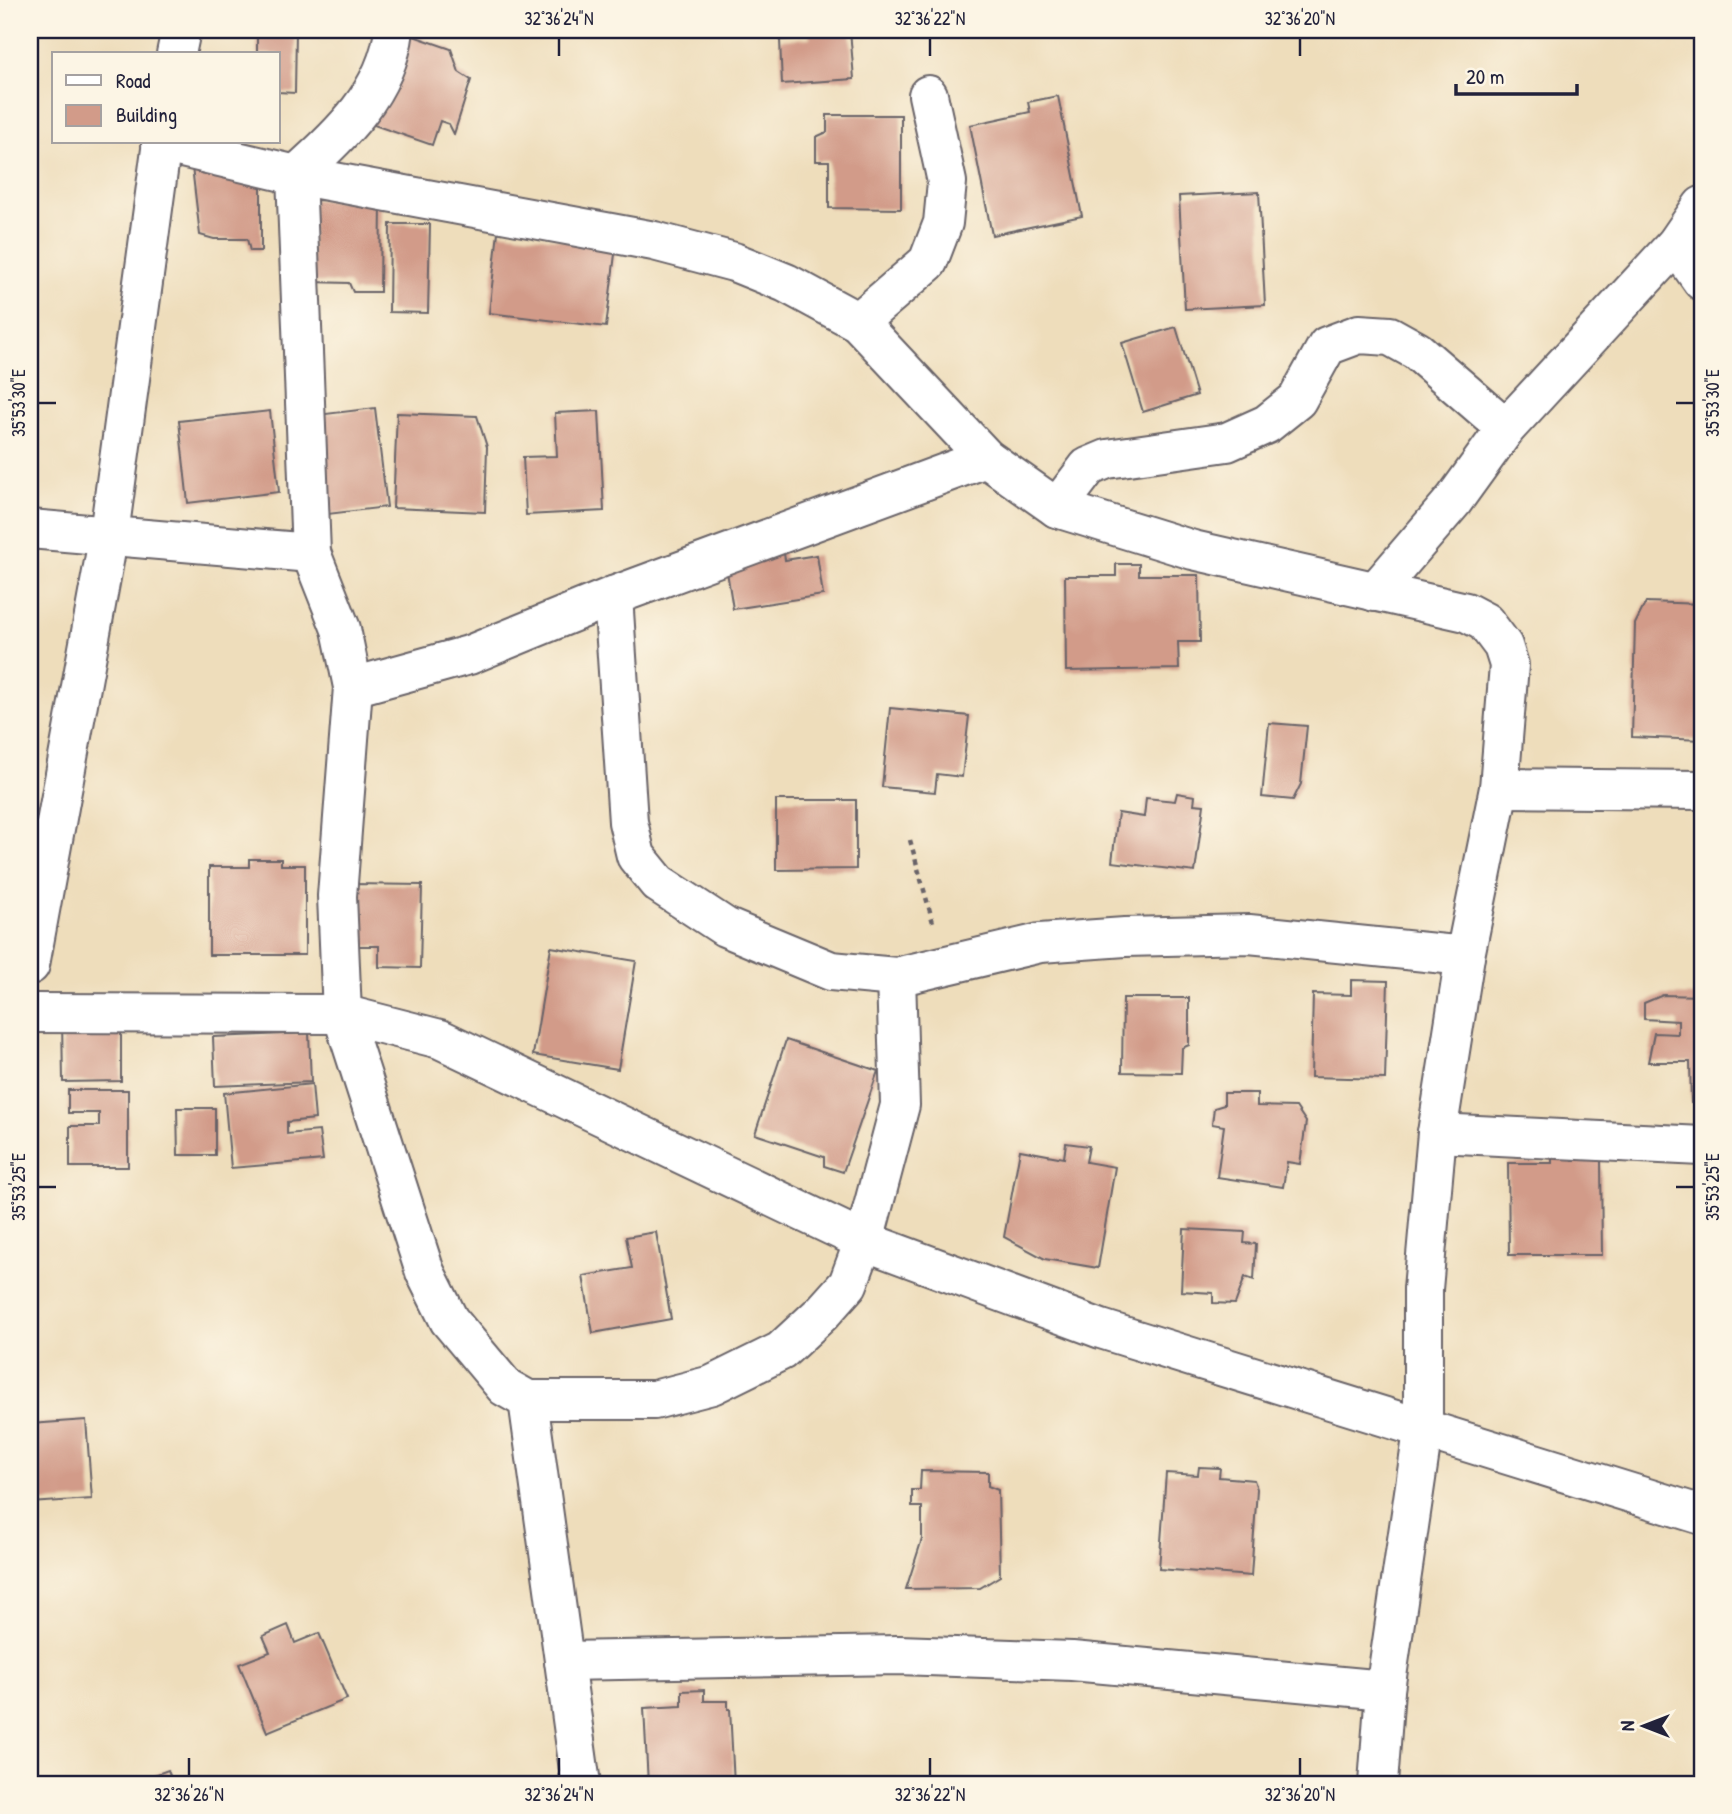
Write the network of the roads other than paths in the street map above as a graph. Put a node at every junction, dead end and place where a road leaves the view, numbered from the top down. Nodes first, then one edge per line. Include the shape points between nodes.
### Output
1 (181, 30) edge
2 (394, 30) edge
3 (176, 52) edge
4 (928, 95) dead end
5 (162, 144) edge
6 (166, 144) edge
7 (296, 175) junction
8 (1702, 206) edge
9 (1676, 244) junction
10 (1702, 281) edge
11 (858, 322) junction
12 (1506, 428) junction
13 (986, 458) junction
14 (1057, 508) junction
15 (30, 529) edge
16 (109, 534) junction
17 (311, 553) junction
18 (1375, 592) junction
19 (613, 596) junction
20 (353, 687) junction
21 (1499, 788) junction
22 (1702, 790) edge
23 (1465, 956) junction
24 (30, 965) edge
25 (896, 977) junction
26 (30, 1013) edge
27 (342, 1014) junction
28 (1437, 1133) junction
29 (1702, 1146) edge
30 (864, 1241) junction
31 (528, 1400) junction
32 (1423, 1431) junction
33 (1702, 1515) edge
34 (564, 1661) junction
35 (1385, 1689) junction
36 (581, 1784) edge
37 (1378, 1784) edge

1 - 3 street
2 - 7 street via 387,62 352,123
4 - 11 street via 947,182 943,223 928,262
5 - 16 street
6 - 7 street
7 - 11 street via 654,241 734,262 786,283
7 - 17 street
8 - 9 street
9 - 10 street
9 - 12 street
11 - 13 street
12 - 14 street via 1417,351 1390,336 1359,334 1327,346 1297,400 1267,424 1227,442 1108,459 1088,467
12 - 18 street via 1454,500
13 - 14 street
13 - 19 street
14 - 18 street via 1193,550
15 - 16 street
16 - 17 street
16 - 24 street
17 - 20 street via 341,629
18 - 21 street via 1466,612 1485,622 1503,646 1509,666
19 - 20 street via 469,655
19 - 25 street via 628,822 636,856 659,883 725,927 831,971
20 - 27 street via 337,895
21 - 22 street
21 - 23 street
23 - 25 street via 1236,935 1125,937 1040,943
23 - 28 street
25 - 30 street via 900,1105
26 - 27 street
27 - 30 street via 440,1039
27 - 31 street via 425,1272 449,1320 483,1364 505,1387
28 - 29 street
28 - 32 street via 1423,1289
30 - 31 street via 848,1284 822,1313 781,1351 712,1385 654,1400
30 - 32 street via 1101,1329
31 - 34 street
32 - 33 street
32 - 35 street
34 - 35 street via 926,1656 1072,1661
34 - 36 street
35 - 37 street

